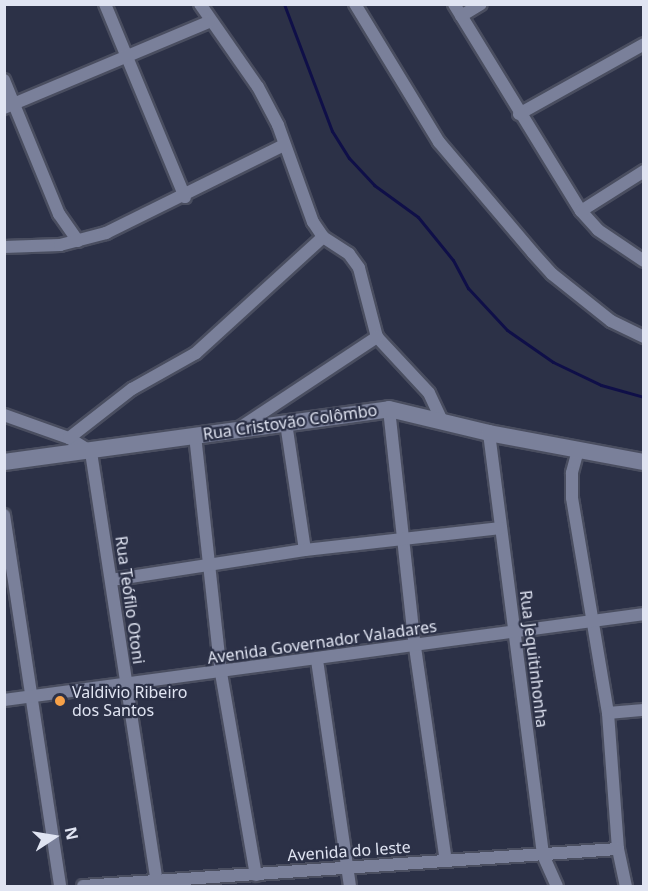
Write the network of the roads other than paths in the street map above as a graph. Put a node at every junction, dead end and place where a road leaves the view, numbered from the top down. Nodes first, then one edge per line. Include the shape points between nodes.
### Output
1 (105, 4) edge
2 (200, 4) edge
3 (355, 4) edge
4 (454, 4) edge
5 (481, 4) edge
6 (461, 16) junction
7 (209, 22) junction
8 (644, 44) edge
9 (125, 54) junction
10 (4, 80) edge
11 (9, 105) edge
12 (519, 114) junction
13 (284, 145) junction
14 (644, 171) edge
15 (185, 197) junction
16 (581, 212) junction
17 (323, 237) junction
18 (78, 241) junction
19 (4, 247) edge
20 (644, 261) edge
21 (377, 337) junction
22 (644, 337) edge
23 (389, 409) junction
24 (4, 415) edge
25 (442, 421) junction
26 (286, 423) junction
27 (238, 429) junction
28 (489, 433) junction
29 (195, 435) junction
30 (69, 438) junction
31 (578, 450) junction
32 (91, 452) junction
33 (4, 462) edge
34 (644, 462) edge
35 (4, 515) edge
36 (501, 528) junction
37 (403, 537) junction
38 (305, 550) junction
39 (209, 564) junction
40 (111, 580) junction
41 (644, 614) edge
42 (591, 618) junction
43 (514, 631) junction
44 (415, 647) junction
45 (316, 660) junction
46 (221, 673) junction
47 (125, 682) junction
48 (30, 696) junction
49 (4, 700) edge
50 (644, 710) edge
51 (608, 713) junction
52 (618, 849) junction
53 (543, 855) junction
54 (446, 861) junction
55 (348, 868) junction
56 (256, 875) junction
57 (157, 881) junction
58 (60, 886) edge
59 (82, 886) edge
60 (350, 886) edge
61 (557, 886) edge
62 (626, 886) edge

1 - 9 street
2 - 7 street
3 - 22 street via 439,142 533,253 552,274 611,321
4 - 6 street
5 - 6 street
6 - 12 street
7 - 9 street
7 - 13 street via 258,87 279,125
8 - 12 street
9 - 11 street
9 - 15 street
10 - 11 street
11 - 18 street via 59,214
12 - 16 street
13 - 15 street
13 - 17 street via 308,213
14 - 16 street
15 - 18 street via 106,233
16 - 20 street via 598,230
17 - 21 street via 349,254 359,268
17 - 30 street via 196,353 132,389
18 - 19 street
21 - 25 street via 429,393
21 - 27 street
23 - 25 street, Rua Cristovão Colômbo
23 - 26 street, Rua Cristovão Colômbo
23 - 37 street
24 - 30 street
25 - 28 street, Rua Cristovão Colômbo
26 - 27 street, Rua Cristovão Colômbo
26 - 38 street
27 - 29 street, Rua Cristovão Colômbo
28 - 31 street, Rua Cristovão Colômbo
28 - 36 street, Rua Jequitinhonha
29 - 32 street, Rua Cristovão Colômbo
29 - 39 street
30 - 32 street
31 - 34 street, Rua Cristovão Colômbo
31 - 42 street via 572,472 572,498
32 - 33 street, Rua Cristovão Colômbo
32 - 40 street, Rua Teófilo Otoni
35 - 48 street
36 - 37 street
36 - 43 street, Rua Jequitinhonha
37 - 38 street
37 - 44 street
38 - 39 street
39 - 40 street
39 - 46 street
40 - 47 street, Rua Teófilo Otoni
41 - 42 street, Avenida Governador Valadares
42 - 43 street, Avenida Governador Valadares
42 - 51 street
43 - 44 street, Avenida Governador Valadares
43 - 53 street, Rua Jequitinhonha
44 - 45 street, Avenida Governador Valadares
44 - 54 street
45 - 46 street, Avenida Governador Valadares
45 - 55 street
46 - 47 street, Avenida Governador Valadares
46 - 56 street
47 - 48 street, Avenida Governador Valadares
47 - 57 street, Rua Teófilo Otoni
48 - 49 street, Avenida Governador Valadares
48 - 58 street
50 - 51 street
51 - 52 street
52 - 53 street, Avenida do leste
52 - 62 street
53 - 54 street, Avenida do leste
53 - 61 street, Rua Jequitinhonha
54 - 55 street, Avenida do leste
55 - 56 street, Avenida do leste
55 - 60 street
56 - 57 street, Avenida do leste
57 - 59 street, Avenida do leste

